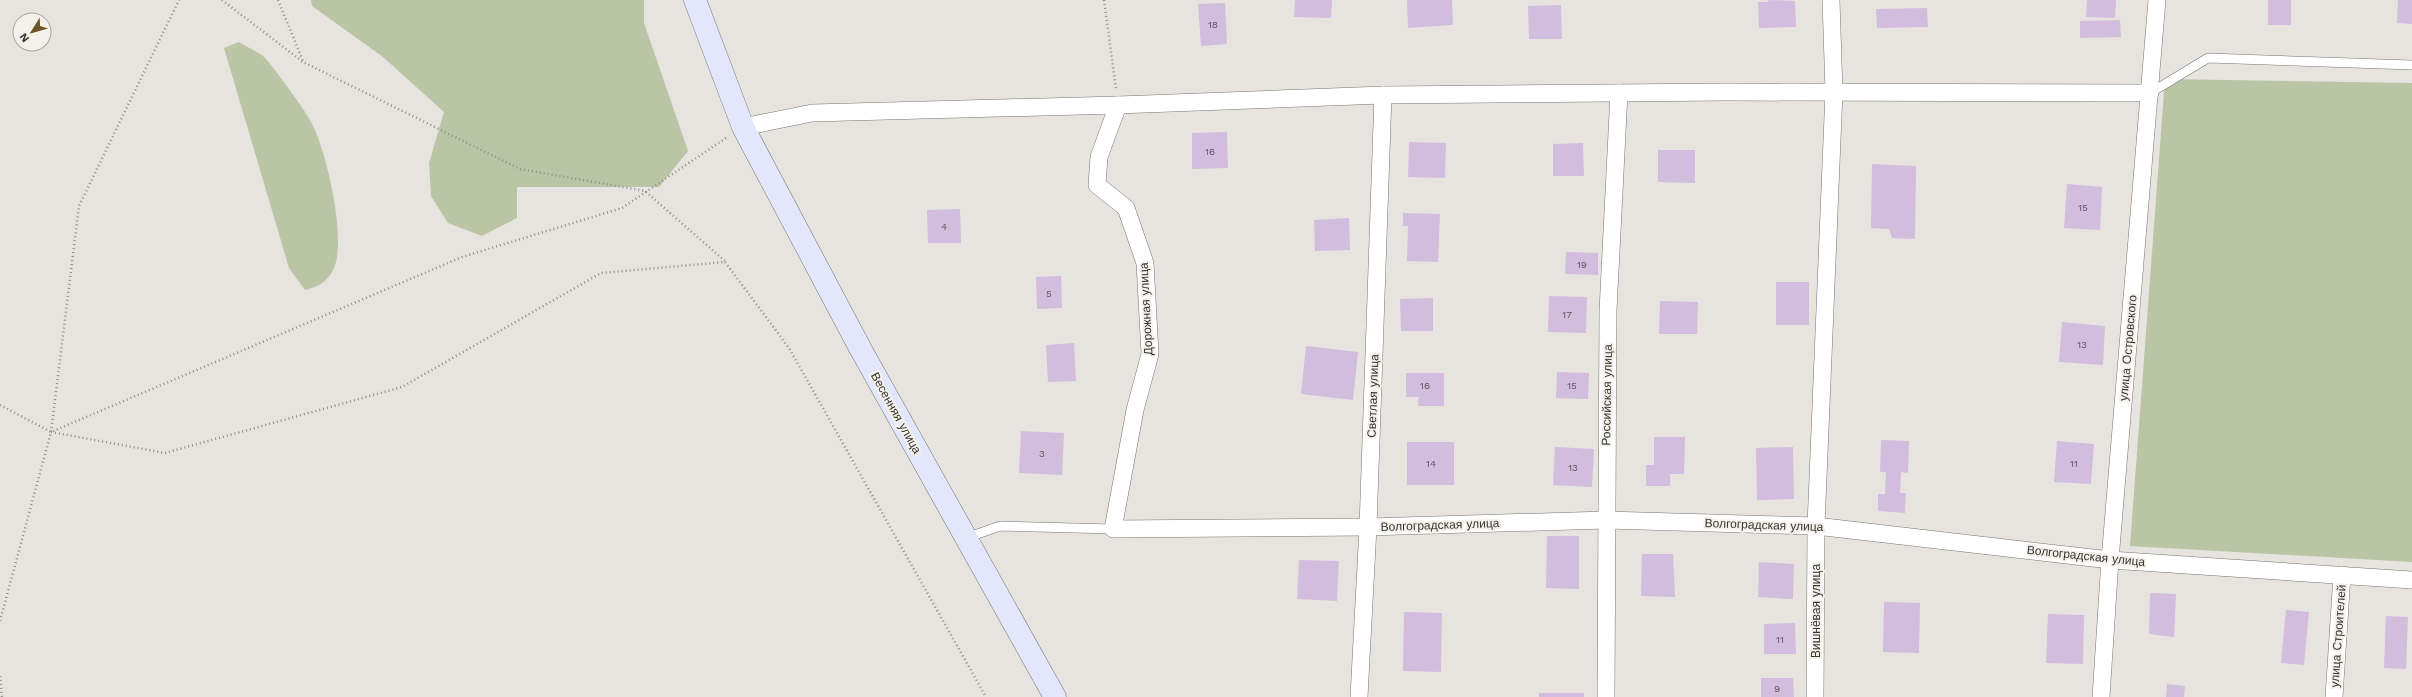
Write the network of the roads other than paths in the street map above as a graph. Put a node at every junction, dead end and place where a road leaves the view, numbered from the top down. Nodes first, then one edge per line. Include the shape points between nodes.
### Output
1 (695, 0) edge
2 (1831, 0) edge
3 (2158, 0) edge
4 (2412, 64) edge
5 (1834, 92) junction
6 (2150, 92) junction
7 (1619, 93) junction
8 (1383, 94) junction
9 (1118, 105) junction
10 (743, 126) junction
11 (1606, 520) junction
12 (1816, 526) junction
13 (1368, 527) junction
14 (1113, 529) junction
15 (966, 538) junction
16 (2110, 560) junction
17 (2342, 574) junction
18 (2412, 580) edge
19 (1055, 697) edge
20 (1359, 697) edge
21 (1606, 697) edge
22 (1815, 697) edge
23 (2101, 697) edge
24 (2334, 697) edge

1 - 10 street, Весенняя улица
2 - 5 street, Вишнёвая улица
3 - 6 street, улица Островского
4 - 6 lane via 2208,58
5 - 6 street
5 - 7 street
5 - 12 street, Вишнёвая улица
6 - 16 street, улица Островского
7 - 8 street
7 - 11 street, Российская улица via 1608,311
8 - 9 street
8 - 13 street, Светлая улица
9 - 10 street via 812,113
9 - 14 street, Дорожная улица via 1099,157 1097,185 1126,208 1145,263 1150,354 1135,410
10 - 15 street, Весенняя улица via 860,348
11 - 12 street, Волгоградская улица
11 - 13 street, Волгоградская улица
11 - 21 street, Российская улица
12 - 16 street, Волгоградская улица
12 - 22 street, Вишнёвая улица
13 - 14 street, Волгоградская улица
13 - 20 street, Светлая улица
14 - 15 lane via 1000,526
15 - 19 street, Весенняя улица
16 - 17 street, Волгоградская улица
16 - 23 street, улица Островского
17 - 18 street, Волгоградская улица
17 - 24 street, улица Строителей

